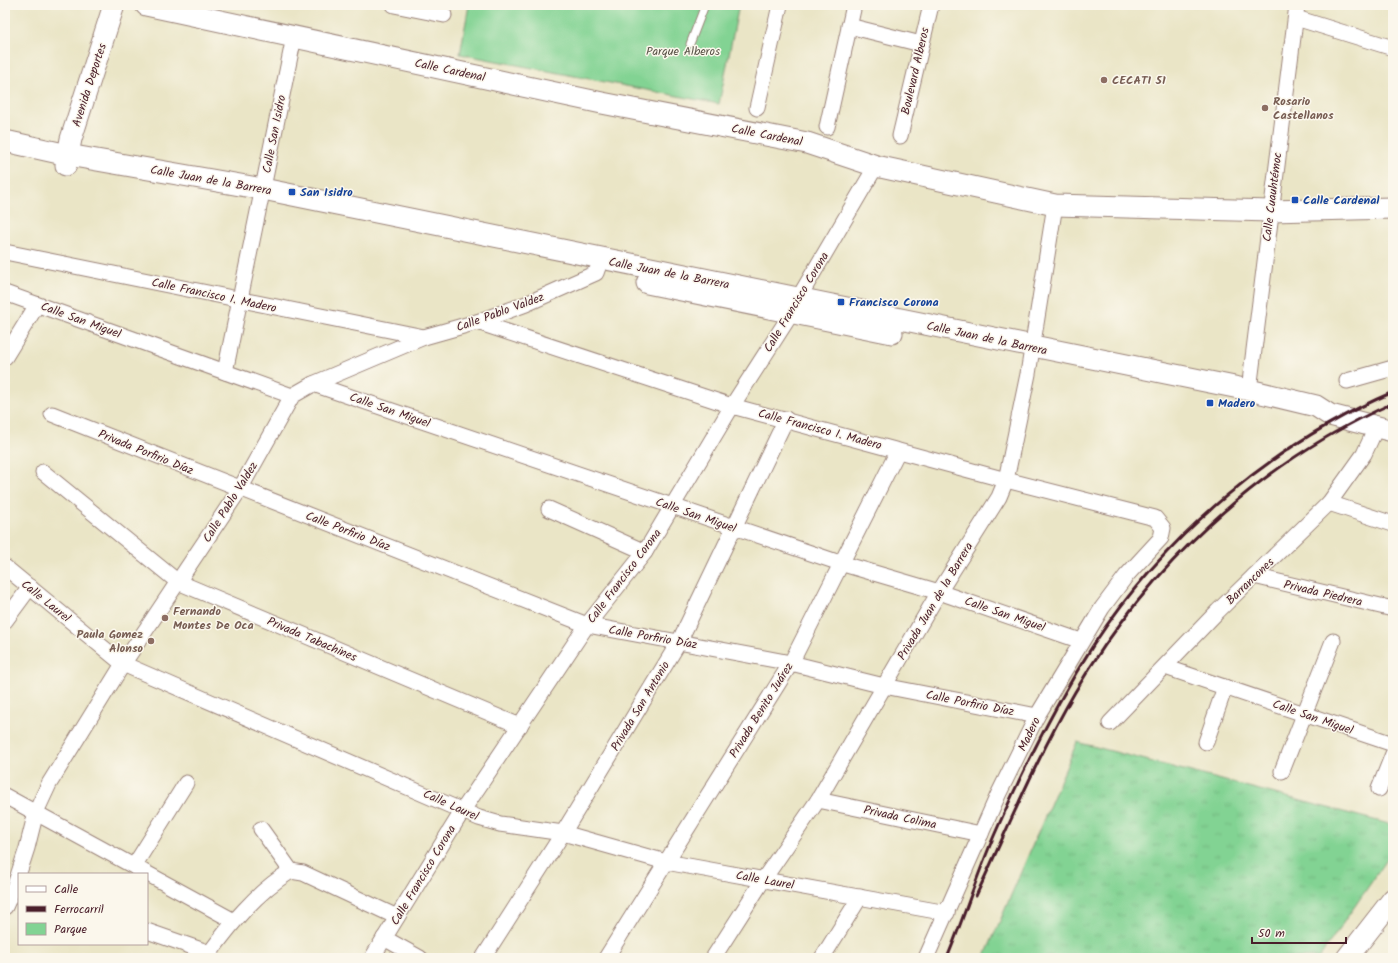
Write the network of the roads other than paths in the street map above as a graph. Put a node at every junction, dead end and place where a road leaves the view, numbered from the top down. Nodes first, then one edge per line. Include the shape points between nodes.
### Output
1 (114, 5) edge
2 (146, 5) edge
3 (397, 5) edge
4 (705, 5) edge
5 (780, 5) edge
6 (854, 5) edge
7 (931, 5) edge
8 (199, 10) edge
9 (1296, 12) edge
10 (444, 15) dead end
11 (850, 26) junction
12 (294, 37) junction
13 (690, 44) dead end
14 (921, 44) junction
15 (1393, 48) edge
16 (757, 108) dead end
17 (827, 127) dead end
18 (900, 136) dead end
19 (5, 141) edge
20 (5, 154) edge
21 (67, 160) junction
22 (876, 166) junction
23 (262, 196) junction
24 (1055, 205) junction
25 (1393, 208) edge
26 (1270, 211) junction
27 (5, 252) edge
28 (599, 266) junction
29 (5, 294) edge
30 (241, 300) junction
31 (37, 304) junction
32 (795, 306) junction
33 (477, 322) junction
34 (424, 338) junction
35 (1032, 353) junction
36 (5, 357) edge
37 (1393, 368) edge
38 (225, 372) junction
39 (1347, 381) dead end
40 (313, 384) junction
41 (1249, 390) junction
42 (292, 396) junction
43 (732, 406) junction
44 (52, 414) dead end
45 (1330, 415) junction
46 (786, 419) junction
47 (1384, 430) edge
48 (898, 451) junction
49 (42, 472) dead end
50 (1006, 480) junction
51 (240, 489) junction
52 (1329, 503) junction
53 (673, 507) junction
54 (549, 509) dead end
55 (1393, 524) edge
56 (734, 528) junction
57 (1163, 528) joint
58 (645, 552) junction
59 (840, 563) junction
60 (5, 567) edge
61 (1254, 576) junction
62 (178, 582) junction
63 (30, 587) junction
64 (939, 592) junction
65 (1393, 609) edge
66 (5, 621) edge
67 (586, 625) junction
68 (1081, 641) junction
69 (1333, 641) dead end
70 (679, 642) junction
71 (791, 663) junction
72 (123, 664) junction
73 (1165, 667) junction
74 (884, 686) junction
75 (1225, 687) junction
76 (1305, 714) junction
77 (1037, 716) junction
78 (1110, 723) dead end
79 (520, 726) junction
80 (1206, 742) dead end
81 (1393, 744) edge
82 (1393, 754) edge
83 (1282, 771) dead end
84 (186, 783) dead end
85 (1378, 789) dead end
86 (5, 796) edge
87 (818, 800) junction
88 (463, 810) junction
89 (36, 812) junction
90 (261, 829) dead end
91 (563, 833) junction
92 (981, 834) junction
93 (666, 862) junction
94 (134, 866) junction
95 (291, 871) junction
96 (20, 873) edge
97 (147, 873) edge
98 (148, 874) edge
99 (763, 880) junction
100 (17, 886) edge
101 (860, 897) junction
102 (1393, 899) edge
103 (5, 907) edge
104 (947, 913) junction
105 (397, 918) junction
106 (234, 921) junction
107 (148, 931) edge
108 (384, 938) junction
109 (208, 955) edge
110 (372, 958) edge
111 (420, 958) edge
112 (483, 958) edge
113 (606, 958) edge
114 (713, 958) edge
115 (822, 958) edge
116 (926, 958) edge
117 (1347, 958) edge

1 - 21 main road, Avenida Deportes
2 - 8 main road, Calle Cardenal
3 - 10 street
4 - 13 lane
5 - 16 street
6 - 11 street
7 - 14 street, Boulevard Alberos
8 - 12 main road, Calle Cardenal
9 - 15 street
9 - 26 street, Calle Cuauhtémoc
11 - 14 street
11 - 17 street
12 - 22 main road, Calle Cardenal via 602,103 807,143
12 - 23 street, Calle San Isidro
14 - 18 street, Boulevard Alberos
19 - 21 main road, Calle Juan de la Barrera
20 - 21 main road, Calle Juan de la Barrera
21 - 23 main road, Calle Juan de la Barrera
22 - 24 main road, Calle Cardenal
22 - 32 street, Calle Francisco Corona
23 - 28 main road, Calle Juan de la Barrera
23 - 30 street, Calle San Isidro
24 - 26 main road, Calle Cardenal
24 - 35 street, Privada Juan de la Barrera
25 - 26 main road, Calle Cardenal
26 - 41 street, Calle Cuauhtémoc
27 - 30 street, Calle Francisco I. Madero
28 - 32 main road, Calle Juan de la Barrera
28 - 33 street, Calle Pablo Valdez via 526,304
29 - 31 street, Calle San Miguel
30 - 34 street, Calle Francisco I. Madero
30 - 38 street, Calle San Isidro
31 - 36 street
31 - 38 street, Calle San Miguel
32 - 35 main road, Calle Juan de la Barrera
32 - 43 street, Calle Francisco Corona
33 - 34 street, Calle Pablo Valdez
33 - 43 street, Calle Francisco I. Madero
34 - 40 street, Calle Pablo Valdez
35 - 41 main road, Calle Juan de la Barrera
35 - 45 main road, Calle Juan de la Barrera via 1313,417
35 - 50 street, Privada Juan de la Barrera
37 - 39 street
38 - 42 street, Calle San Miguel
40 - 42 street, Calle Pablo Valdez
40 - 53 street, Calle San Miguel
41 - 45 main road, Calle Juan de la Barrera via 1316,406
42 - 51 street, Calle Pablo Valdez
43 - 46 street, Calle Francisco I. Madero
43 - 53 street, Calle Francisco Corona
44 - 51 street, Privada Porfirio Díaz
45 - 47 main road, Calle Juan de la Barrera
46 - 48 street, Calle Francisco I. Madero
46 - 56 street, Privada San Antonio
47 - 52 street, Barrancones
48 - 50 street, Calle Francisco I. Madero
48 - 59 street, Privada Benito Juárez
49 - 62 street, Privada Tabachines
50 - 57 street, Calle Francisco I. Madero via 1156,518
50 - 64 street, Privada Juan de la Barrera via 995,505
51 - 62 street, Calle Pablo Valdez
51 - 67 street, Calle Porfirio Díaz
52 - 55 street
52 - 61 street, Barrancones
53 - 56 street, Calle San Miguel
53 - 58 street, Calle Francisco Corona
54 - 58 street
56 - 59 street, Calle San Miguel
56 - 70 street, Privada San Antonio
57 - 68 street, Madero via 1161,538 1126,576
58 - 67 street, Calle Francisco Corona
59 - 64 street, Calle San Miguel
59 - 71 street, Privada Benito Juárez
60 - 63 street, Calle Laurel
61 - 65 street, Privada Piedrera
61 - 73 street, Barrancones
62 - 72 street, Calle Pablo Valdez
62 - 79 street, Privada Tabachines
63 - 66 street
63 - 72 street, Calle Laurel
64 - 68 street, Calle San Miguel
64 - 74 street, Privada Juan de la Barrera
67 - 70 street, Calle Porfirio Díaz
67 - 79 street, Calle Francisco Corona
68 - 77 street, Madero
69 - 76 street
70 - 71 street, Calle Porfirio Díaz
70 - 91 street, Privada San Antonio
71 - 74 street, Calle Porfirio Díaz
71 - 93 street, Privada Benito Juárez
72 - 88 street, Calle Laurel
72 - 89 street, Calle Pablo Valdez via 49,784
73 - 75 street, Calle San Miguel
73 - 78 street, Barrancones
74 - 77 street, Calle Porfirio Díaz
74 - 87 street, Privada Juan de la Barrera
75 - 76 street, Calle San Miguel
75 - 80 street
76 - 81 street, Calle San Miguel
76 - 83 street
77 - 92 street, Madero
79 - 88 street, Calle Francisco Corona
82 - 85 street
84 - 94 street
86 - 89 street
87 - 92 street, Privada Colima
87 - 99 street, Privada Juan de la Barrera
88 - 91 street, Calle Laurel via 500,824
88 - 105 street, Calle Francisco Corona
89 - 94 street
89 - 96 street, Calle Pablo Valdez
90 - 95 street
91 - 93 street, Calle Laurel
91 - 112 street, Privada San Antonio
92 - 104 street, Madero
93 - 99 street, Calle Laurel
93 - 113 street, Privada Benito Juárez
94 - 97 street
95 - 105 street via 303,873
95 - 106 street via 277,879
98 - 106 street
99 - 101 street, Calle Laurel
99 - 114 street, Privada Juan de la Barrera
100 - 103 street, Calle Pablo Valdez
101 - 104 street, Calle Laurel
101 - 115 street
102 - 117 main road
104 - 116 street, Madero
105 - 108 street, Calle Francisco Corona
106 - 109 street
107 - 109 street
108 - 110 street, Calle Francisco Corona
108 - 111 street

